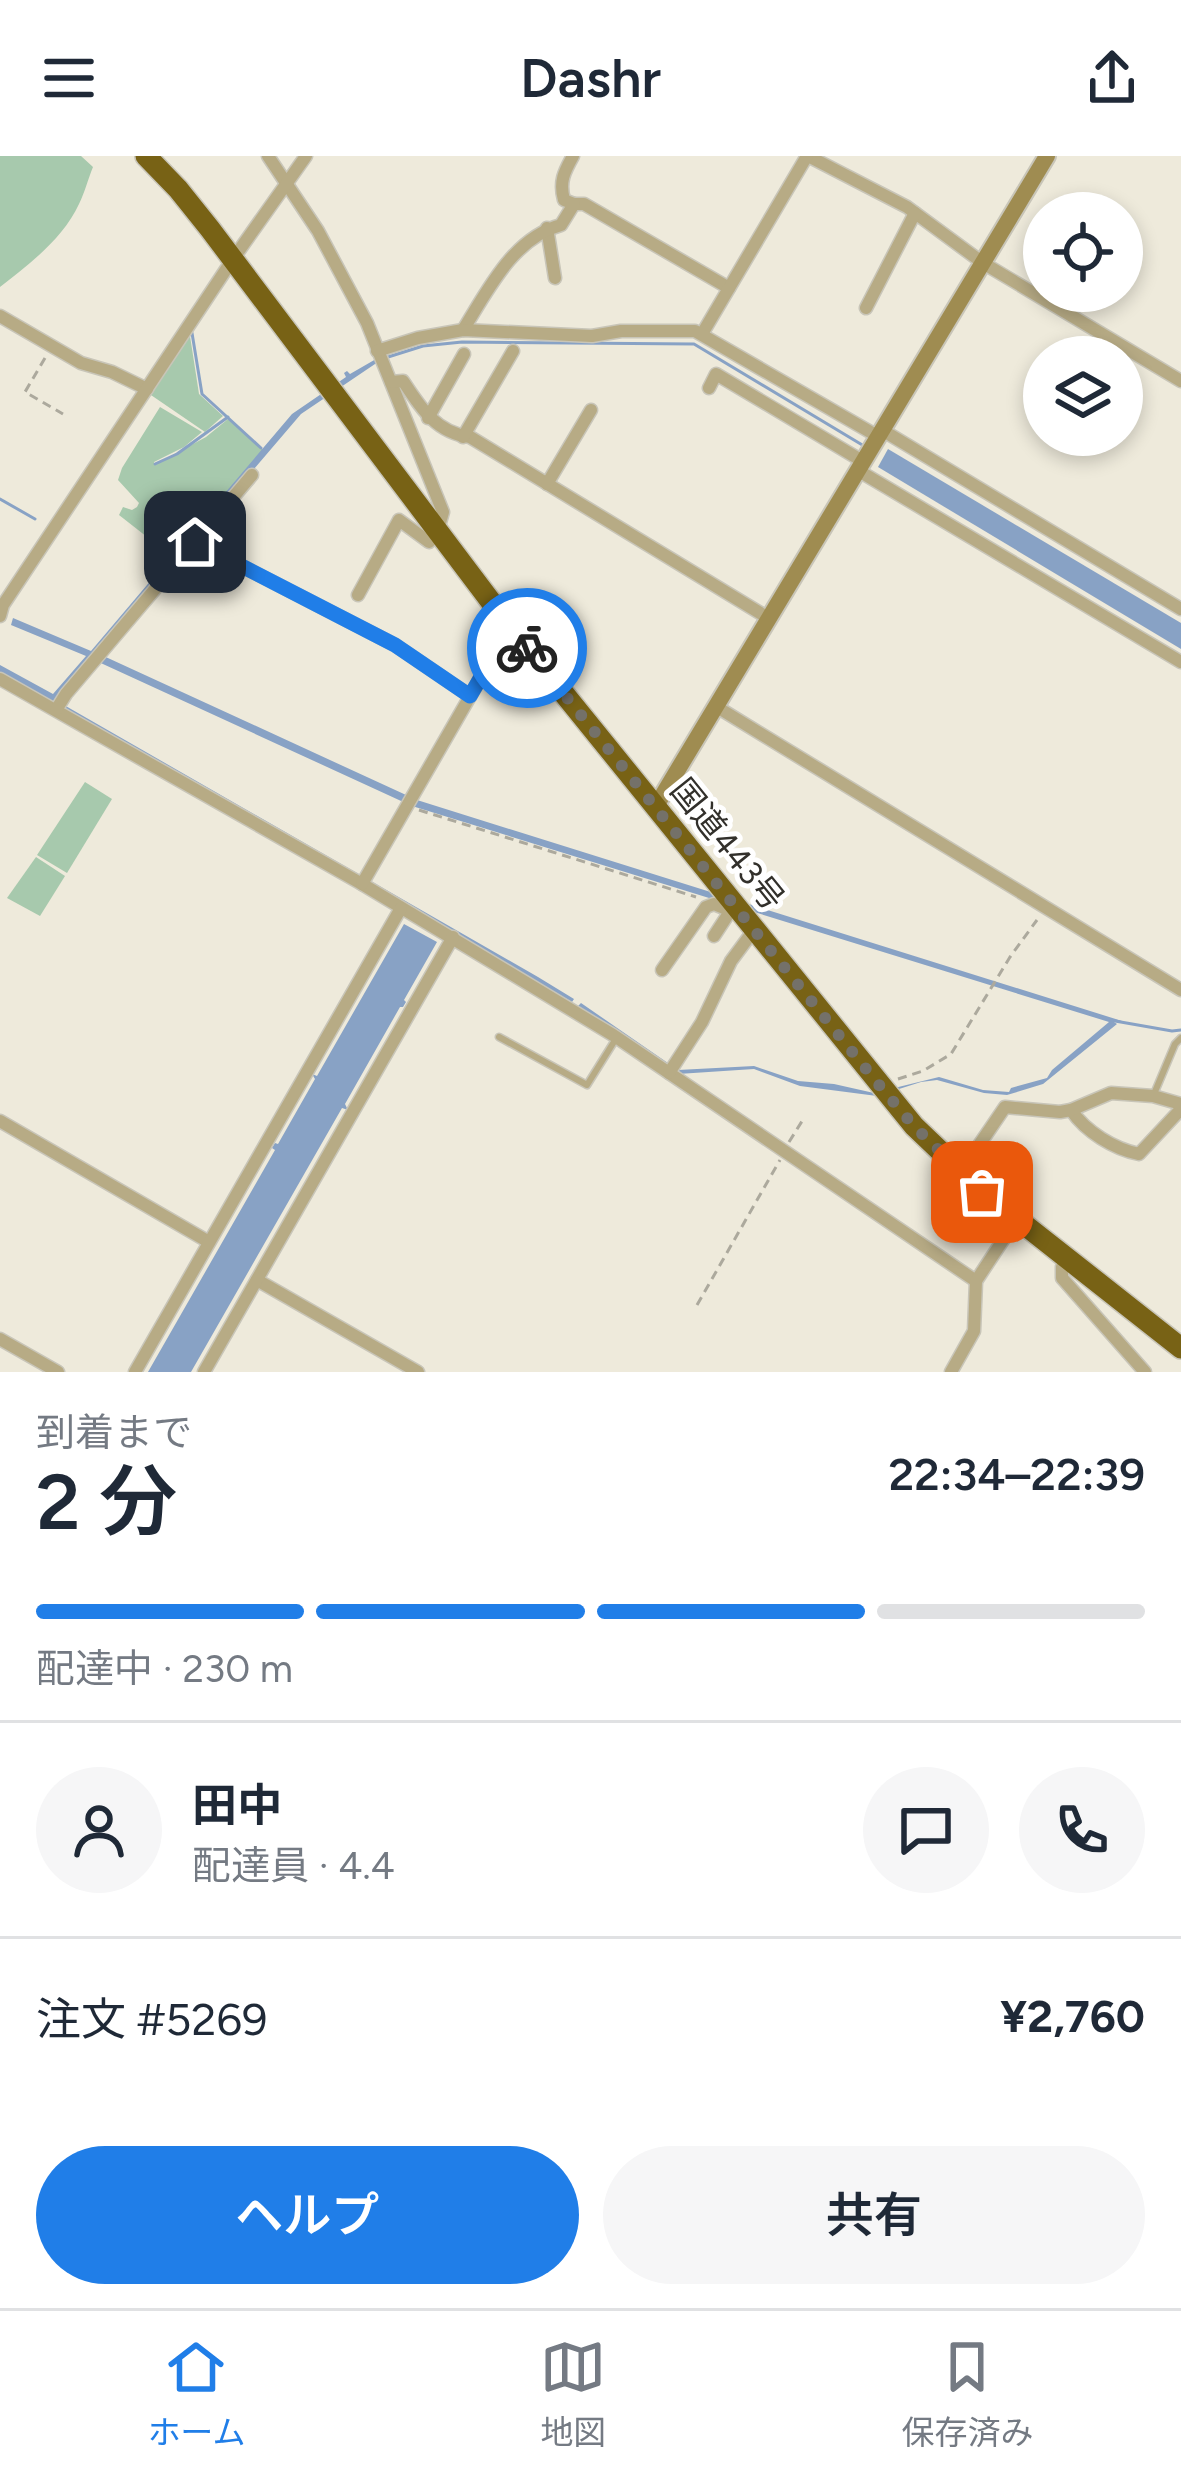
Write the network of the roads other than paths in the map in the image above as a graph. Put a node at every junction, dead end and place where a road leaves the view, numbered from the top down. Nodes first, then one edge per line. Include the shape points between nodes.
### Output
1 (146, 156) edge
2 (268, 156) edge
3 (306, 156) edge
4 (573, 156) edge
5 (807, 156) edge
6 (1047, 156) edge
7 (286, 185) junction
8 (574, 204) junction
9 (915, 213) junction
10 (548, 229) junction
11 (233, 259) junction
12 (983, 263) junction
13 (555, 278) dead end
14 (729, 288) junction
15 (866, 308) dead end
16 (0, 316) edge
17 (463, 330) junction
18 (702, 334) junction
19 (377, 351) junction
20 (513, 351) dead end
21 (464, 354) dead end
22 (1181, 381) edge
23 (391, 382) junction
24 (709, 388) dead end
25 (147, 389) junction
26 (591, 410) dead end
27 (428, 418) junction
28 (880, 434) junction
29 (464, 437) junction
30 (862, 467) junction
31 (252, 475) dead end
32 (548, 484) junction
33 (437, 533) junction
34 (195, 542) junction
35 (358, 595) dead end
36 (1, 608) edge
37 (1181, 609) edge
38 (770, 619) junction
39 (510, 627) junction
40 (1181, 662) edge
41 (0, 679) edge
42 (470, 696) junction
43 (717, 707) junction
44 (56, 710) junction
45 (656, 806) junction
46 (362, 884) junction
47 (726, 907) junction
48 (401, 908) junction
49 (754, 930) junction
50 (714, 936) dead end
51 (453, 937) junction
52 (662, 970) dead end
53 (1181, 990) edge
54 (499, 1036) dead end
55 (617, 1037) junction
56 (1181, 1038) edge
57 (669, 1073) junction
58 (1153, 1096) junction
59 (1181, 1106) edge
60 (1071, 1110) junction
61 (0, 1121) edge
62 (1167, 1126) junction
63 (1181, 1134) edge
64 (960, 1172) junction
65 (1017, 1220) junction
66 (209, 1242) junction
67 (1067, 1258) junction
68 (257, 1280) junction
69 (976, 1281) junction
70 (0, 1339) edge
71 (1181, 1348) edge
72 (1137, 1369) edge
73 (58, 1372) edge
74 (135, 1372) edge
75 (204, 1372) edge
76 (418, 1372) edge
77 (951, 1372) edge

1 - 11 highway, 国道443号
2 - 7 street
3 - 7 street
4 - 8 street via 561,189
5 - 9 street
5 - 14 street
6 - 12 street
7 - 11 street
7 - 19 street via 341,272
8 - 10 street via 561,225
8 - 14 street
9 - 12 street
9 - 15 street
10 - 13 street
10 - 17 street via 501,268
11 - 25 street
11 - 33 highway, 国道443号
12 - 22 street
12 - 28 street
14 - 18 street
16 - 25 street via 81,363
17 - 18 street
17 - 19 street
18 - 28 street
19 - 23 street
20 - 29 street
21 - 27 street
23 - 27 street via 403,381
23 - 33 street via 443,512
24 - 30 street via 716,374
25 - 36 street
26 - 32 street
27 - 29 street
28 - 30 street
28 - 37 street
29 - 32 street
30 - 38 street
30 - 40 street
31 - 34 street
32 - 38 street
33 - 35 street via 429,542 399,520
33 - 39 highway, 国道443号
34 - 42 street via 395,645
34 - 44 street
38 - 43 street
39 - 42 street
39 - 45 highway, 国道443号
41 - 44 street
42 - 46 street
43 - 45 street
43 - 53 street
44 - 46 street
45 - 47 highway, 国道443号
46 - 48 street
47 - 49 highway, 国道443号
47 - 50 street
47 - 52 street via 700,912
48 - 51 street
48 - 66 street
49 - 57 street
49 - 64 highway, 国道443号
51 - 55 street
51 - 68 street
54 - 55 lane via 587,1085
55 - 57 street
56 - 58 lane
57 - 69 street
58 - 59 street
58 - 60 street via 1111,1093
59 - 62 street
60 - 62 street via 1131,1154
60 - 64 street via 1005,1107
61 - 66 street
62 - 63 street
64 - 65 highway, 国道443号
65 - 67 highway, 国道443号
65 - 69 street
66 - 74 street
67 - 71 highway, 国道443号
67 - 72 street via 1062,1278
68 - 75 street
68 - 76 street
69 - 77 street via 974,1331
70 - 73 street

